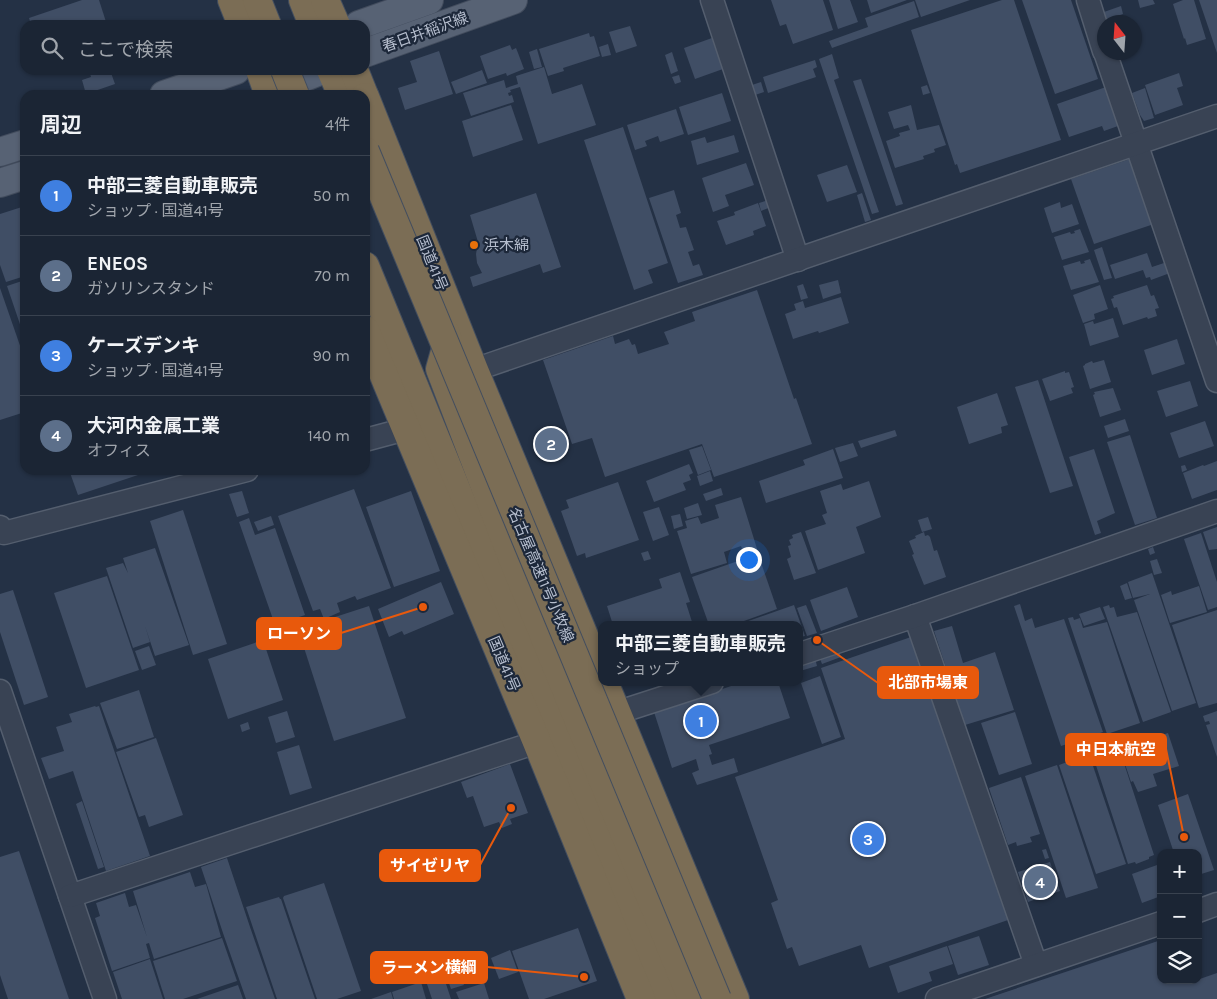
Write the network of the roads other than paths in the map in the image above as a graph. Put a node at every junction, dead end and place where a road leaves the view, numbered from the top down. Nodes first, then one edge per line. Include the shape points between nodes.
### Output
1 (232, 0) edge
2 (257, 0) edge
3 (303, 0) edge
4 (325, 0) edge
5 (429, 0) edge
6 (513, 0) edge
7 (712, 0) edge
8 (1088, 0) edge
9 (240, 20) edge
10 (265, 20) edge
11 (311, 20) edge
12 (334, 20) edge
13 (370, 21) edge
14 (1097, 28) edge
15 (370, 51) edge
16 (1108, 60) edge
17 (222, 75) edge
18 (287, 75) edge
19 (306, 75) edge
20 (333, 75) edge
21 (356, 75) edge
22 (264, 88) edge
23 (178, 90) edge
24 (293, 90) edge
25 (340, 90) edge
26 (362, 90) edge
27 (370, 111) edge
28 (1217, 116) edge
29 (1135, 144) junction
30 (20, 146) edge
31 (370, 151) edge
32 (0, 152) edge
33 (370, 163) edge
34 (20, 177) edge
35 (0, 184) edge
36 (798, 260) junction
37 (370, 278) edge
38 (370, 342) edge
39 (474, 370) junction
40 (1217, 381) edge
41 (406, 429) junction
42 (370, 439) edge
43 (228, 475) edge
44 (1217, 511) edge
45 (0, 527) edge
46 (915, 616) junction
47 (803, 653) edge
48 (598, 669) edge
49 (605, 686) edge
50 (700, 686) edge
51 (0, 691) edge
52 (616, 713) junction
53 (537, 742) junction
54 (70, 896) junction
55 (1217, 904) edge
56 (1202, 910) edge
57 (1157, 924) edge
58 (1036, 965) junction
59 (105, 999) edge
60 (641, 999) edge
61 (665, 999) edge
62 (692, 999) edge
63 (717, 999) edge
64 (734, 999) edge
65 (937, 999) edge

1 - 9 highway
2 - 10 highway
3 - 11 highway
4 - 12 highway
5 - 13 main road, 春日井稲沢線
6 - 15 main road, 春日井稲沢線
7 - 36 street
8 - 14 street
16 - 29 street
17 - 23 main road
18 - 24 highway, bridge
19 - 22 main road
20 - 25 highway
21 - 26 highway, 国道41号
27 - 39 highway, 国道41号
28 - 29 street
29 - 36 street
29 - 40 street
30 - 32 main road
31 - 62 highway via 448,340 440,369 512,557
33 - 63 highway, 名古屋高速11号小牧線, bridge
34 - 35 main road
36 - 39 street
37 - 61 highway
38 - 41 highway, 国道41号
39 - 48 highway, 国道41号
41 - 42 street
41 - 53 highway, 国道41号
43 - 45 street via 4,533
44 - 46 street
46 - 47 street
46 - 58 street
49 - 52 highway, 国道41号
50 - 52 street
51 - 54 street
52 - 64 highway, 国道41号
53 - 54 street
53 - 60 highway, 国道41号
54 - 59 street
55 - 56 street
57 - 58 street
58 - 65 street

